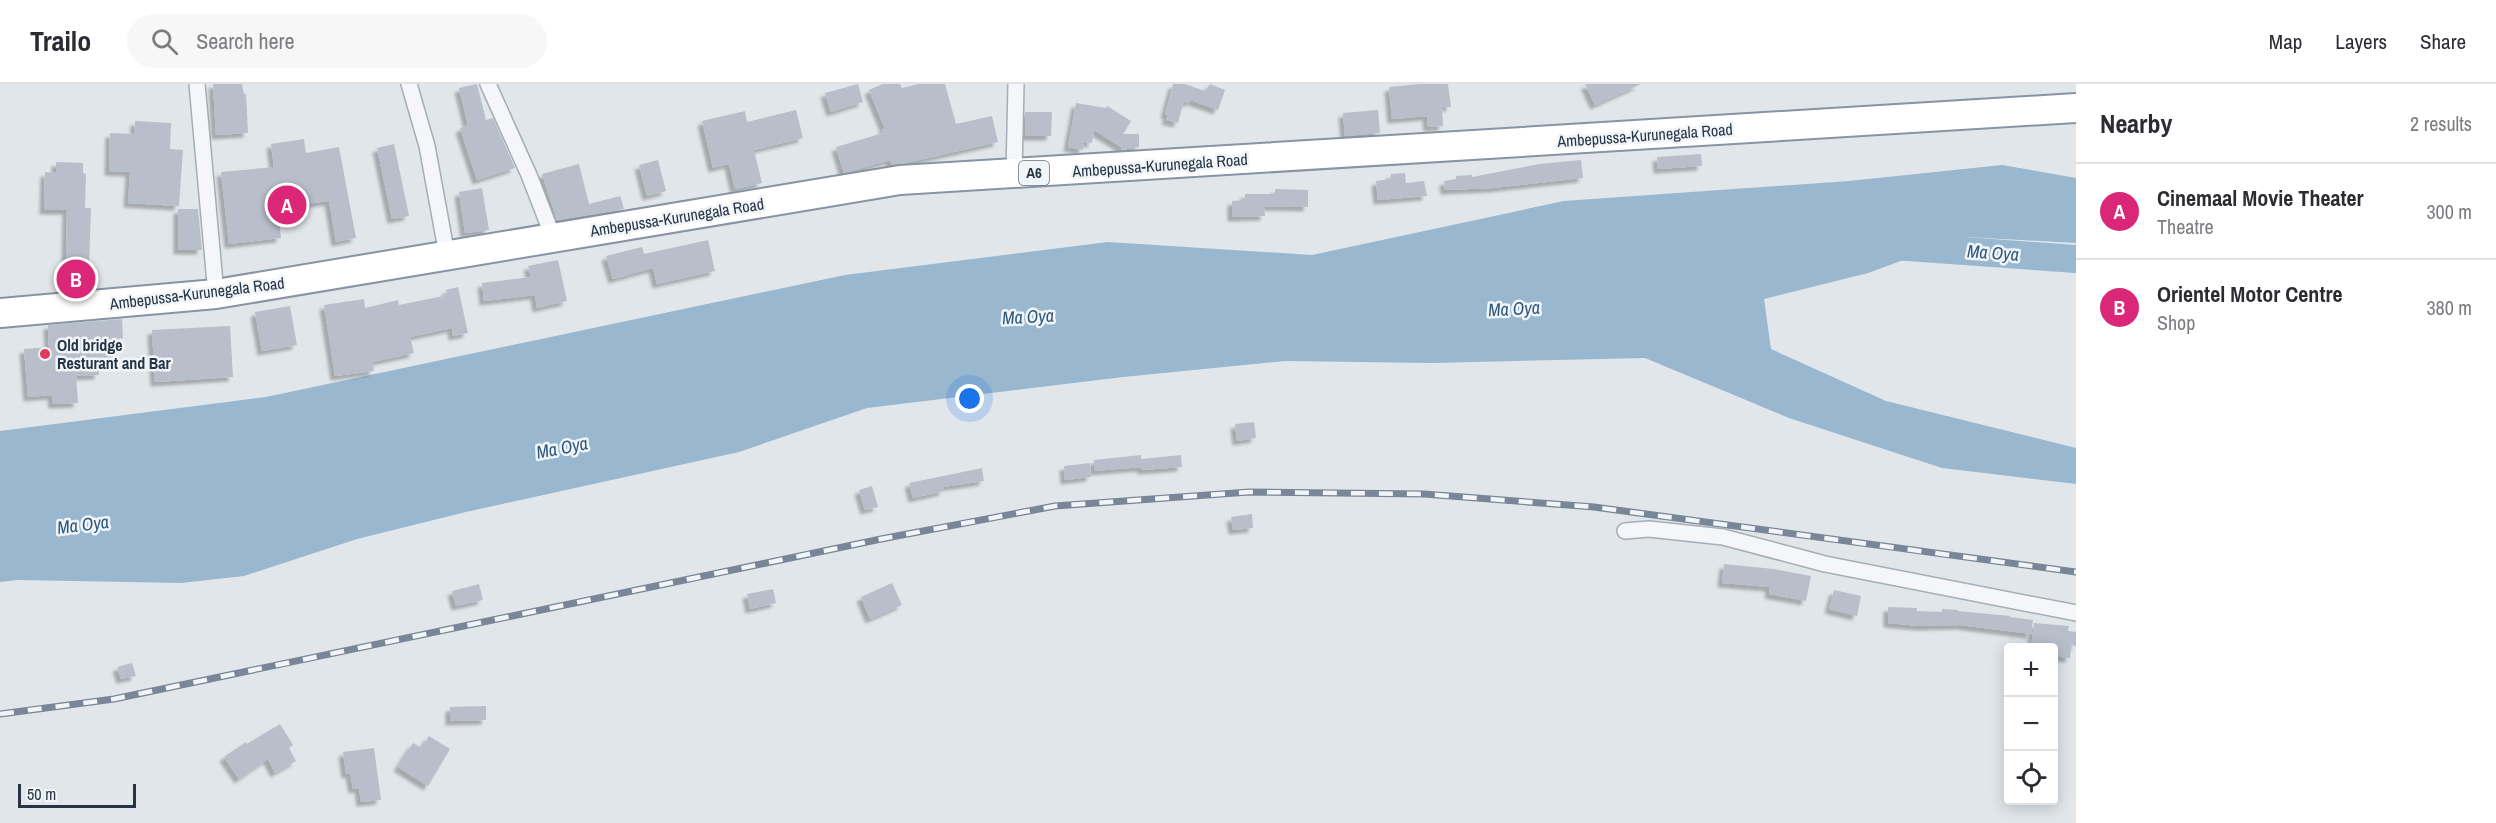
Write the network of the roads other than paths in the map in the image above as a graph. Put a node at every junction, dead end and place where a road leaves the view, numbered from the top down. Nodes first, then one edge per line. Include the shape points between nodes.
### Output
1 (197, 84) edge
2 (409, 84) edge
3 (488, 84) edge
4 (1016, 84) edge
5 (2076, 108) edge
6 (1014, 174) junction
7 (553, 237) junction
8 (447, 255) junction
9 (216, 294) junction
10 (0, 314) edge
11 (1625, 531) dead end
12 (2076, 613) edge

1 - 9 street
2 - 8 street via 427,146
3 - 7 street
4 - 6 street
5 - 6 highway, Ambepussa-Kurunegala Road / A6
6 - 7 highway, Ambepussa-Kurunegala Road / A6 via 900,180
7 - 8 highway, Ambepussa-Kurunegala Road / A6
8 - 9 highway, Ambepussa-Kurunegala Road / A6
9 - 10 highway, Ambepussa-Kurunegala Road / A6
11 - 12 street via 1649,529 1723,537 1825,564

